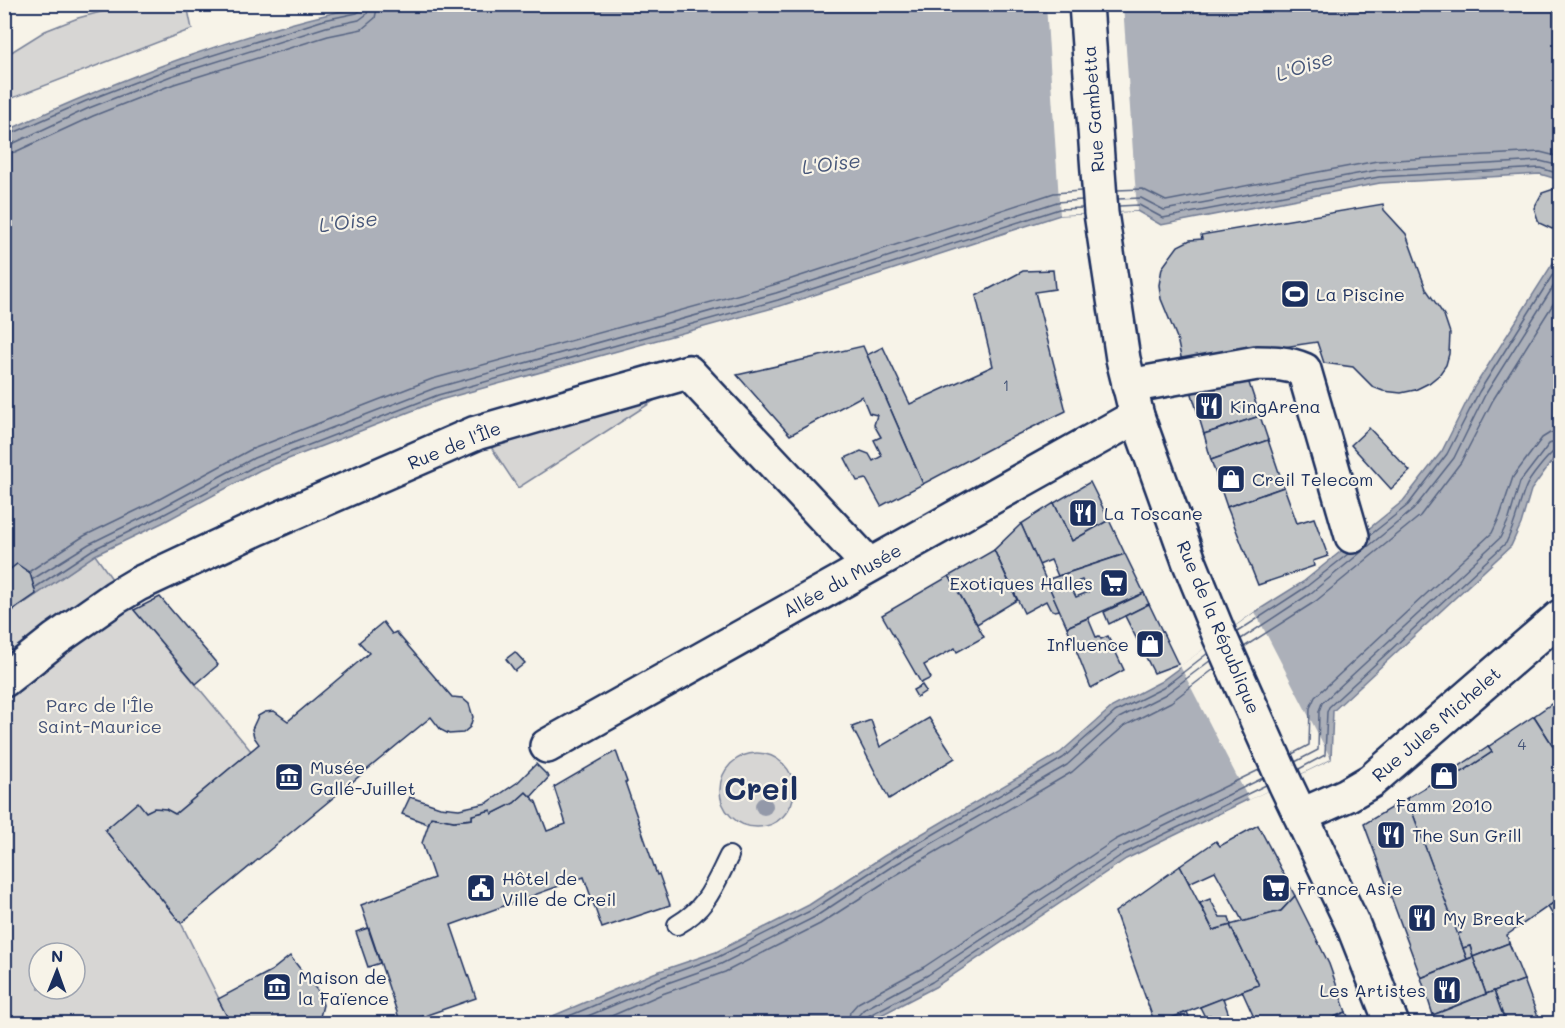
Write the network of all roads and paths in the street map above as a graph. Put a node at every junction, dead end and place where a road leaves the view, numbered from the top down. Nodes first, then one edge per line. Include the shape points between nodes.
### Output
1 (1086, 4) edge
2 (1101, 213) joint
3 (1133, 401) junction
4 (1352, 536) dead end
5 (869, 565) junction
6 (1560, 617) edge
7 (4, 680) edge
8 (547, 746) dead end
9 (1302, 815) junction
10 (729, 856) dead end
11 (677, 925) dead end
12 (1392, 1023) edge

1 - 2 street, Rue Gambetta
2 - 3 street, Rue de la République
3 - 4 street, Allée du Musée via 1245,364 1277,363 1304,370
3 - 5 street, Allée du Musée
3 - 9 street, Rue de la République via 1220,637
5 - 7 street, Rue de l'Île via 688,372 476,433 258,528 116,597
5 - 8 street, Allée du Musée
6 - 9 street, Rue Jules Michelet via 1371,782
9 - 12 street, Rue de la République
10 - 11 lane via 707,900

